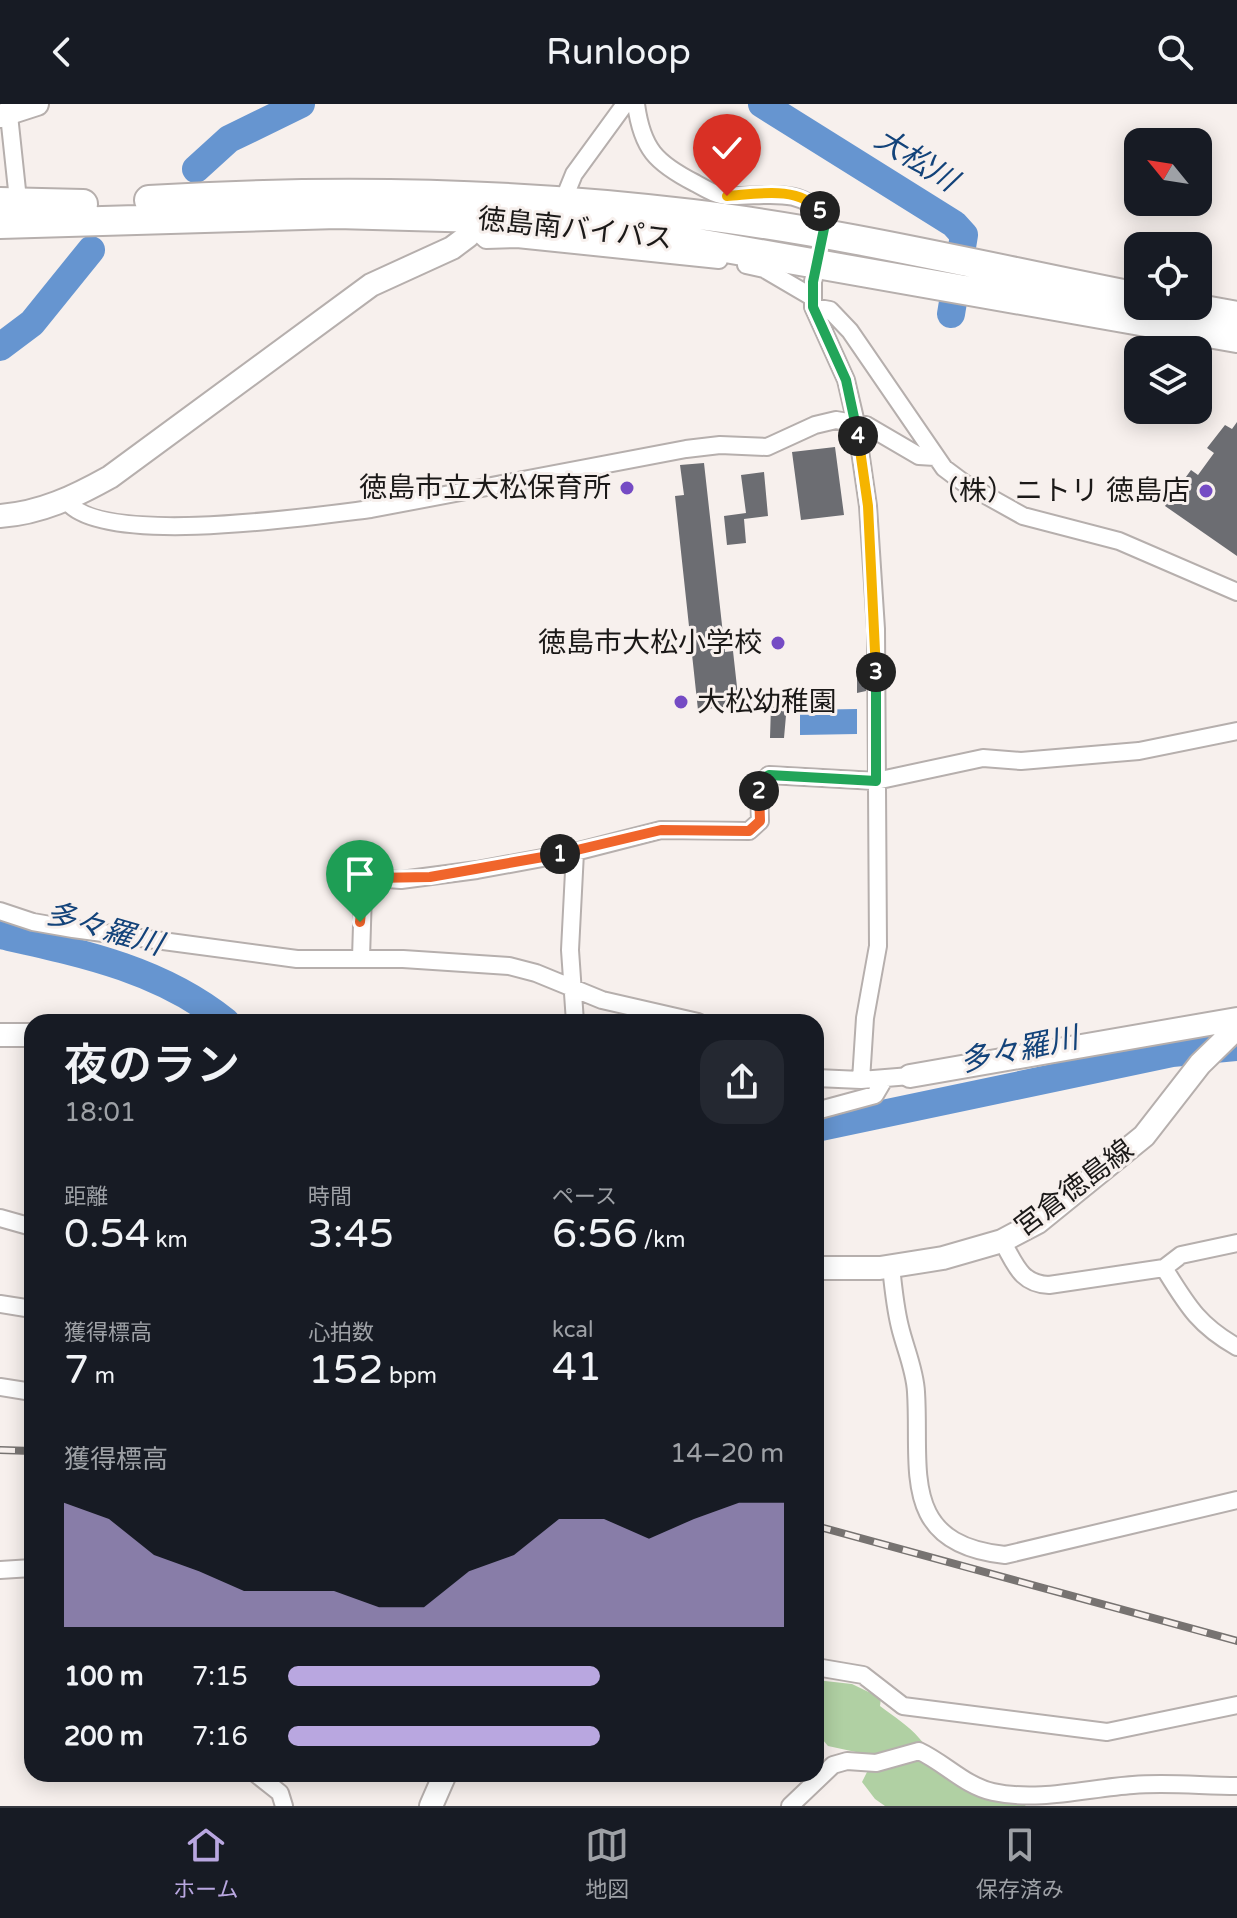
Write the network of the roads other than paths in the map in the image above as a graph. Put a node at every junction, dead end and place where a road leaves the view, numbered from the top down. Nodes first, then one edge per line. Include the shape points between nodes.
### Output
1 (37, 104) edge
2 (625, 104) edge
3 (636, 104) edge
4 (5, 116) edge
5 (563, 201) junction
6 (10, 213) edge
7 (481, 214) junction
8 (820, 250) junction
9 (1124, 295) edge
10 (813, 302) junction
11 (1212, 311) edge
12 (1237, 316) edge
13 (1237, 338) edge
14 (856, 423) junction
15 (935, 457) junction
16 (67, 501) junction
17 (0, 516) edge
18 (1237, 592) edge
19 (1237, 731) edge
20 (876, 781) junction
21 (575, 852) junction
22 (0, 911) edge
23 (361, 958) junction
24 (572, 988) junction
25 (574, 1014) edge
26 (663, 1014) edge
27 (1236, 1026) edge
28 (0, 1035) edge
29 (24, 1035) edge
30 (910, 1076) joint
31 (824, 1078) edge
32 (885, 1078) junction
33 (861, 1080) junction
34 (824, 1109) edge
35 (0, 1218) edge
36 (24, 1225) edge
37 (1002, 1241) junction
38 (1237, 1243) edge
39 (891, 1266) junction
40 (824, 1268) edge
41 (1164, 1268) junction
42 (0, 1304) edge
43 (24, 1308) edge
44 (1237, 1347) edge
45 (0, 1387) edge
46 (24, 1391) edge
47 (1237, 1500) edge
48 (24, 1568) edge
49 (0, 1570) edge
50 (824, 1668) edge
51 (1237, 1705) edge
52 (824, 1774) edge
53 (266, 1782) edge
54 (442, 1782) edge
55 (815, 1782) edge
56 (1237, 1786) edge
57 (284, 1806) edge
58 (431, 1806) edge
59 (790, 1806) edge

1 - 4 street
2 - 5 street via 574,174
3 - 8 street via 642,133 665,168 712,193 788,194 817,206 826,219
4 - 6 street
5 - 7 highway, 徳島南バイパス
5 - 8 highway, 徳島南バイパス via 695,215
6 - 7 highway, 徳島南バイパス
7 - 8 highway, 徳島南バイパス via 692,242
7 - 10 street via 486,240 711,259 764,269
7 - 16 street via 452,248 406,266 360,293 110,477
8 - 9 highway, 徳島南バイパス
8 - 10 street
8 - 13 highway, 徳島南バイパス
10 - 14 street via 846,380
10 - 15 street via 830,310 850,331
11 - 12 highway
14 - 15 street via 919,456
14 - 16 street via 824,421 767,447 686,449 371,509 242,523 122,523 73,510
14 - 20 street via 876,629
15 - 18 street via 964,483 1023,516 1119,541
16 - 17 street
19 - 20 street via 1139,751 1021,761 983,758
20 - 21 street via 769,775 759,787 760,821 749,831 661,830
20 - 33 street via 878,946
21 - 23 street via 430,877 372,878 363,892
21 - 24 street
22 - 23 street via 73,929 297,959
23 - 24 street via 509,966
24 - 25 street
24 - 26 street
27 - 30 street
27 - 37 street, 宮倉徳島線 via 1144,1136 1038,1222
28 - 29 street
30 - 32 street
31 - 33 street
32 - 33 street
32 - 34 street via 875,1095
35 - 36 street
37 - 39 street, 宮倉徳島線
37 - 41 street via 1019,1273 1035,1285
38 - 41 street via 1181,1255
39 - 40 street, 宮倉徳島線
39 - 47 street via 916,1391 917,1489 927,1512 947,1534 986,1553 1005,1555
41 - 44 street via 1191,1312
42 - 43 street
45 - 46 street
48 - 49 street
50 - 51 street via 863,1675 903,1706 1107,1732
52 - 56 street via 847,1761 876,1763 919,1751 993,1792 1023,1795 1140,1784
53 - 57 street via 280,1793
54 - 58 street
55 - 59 street

